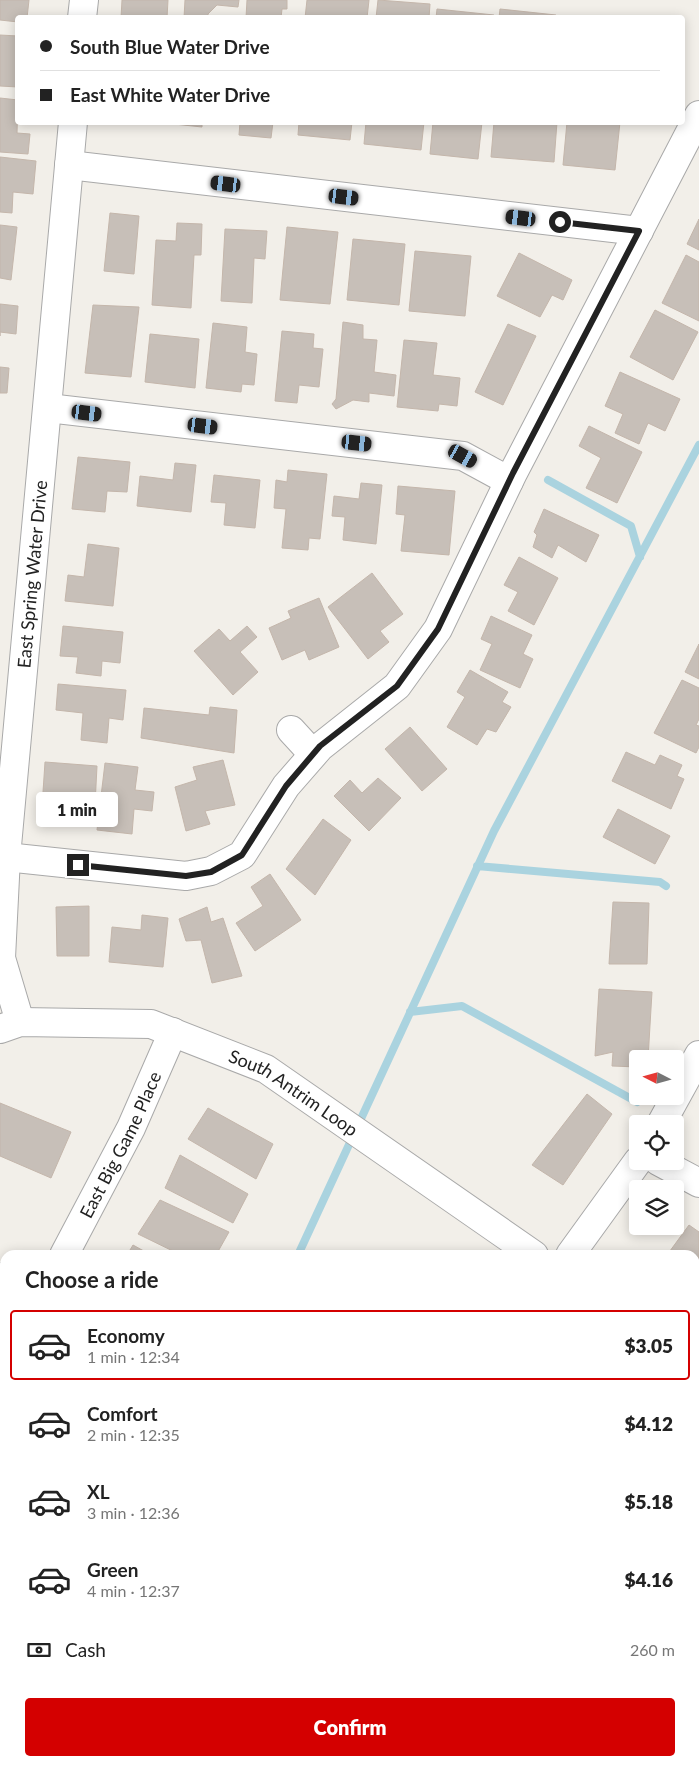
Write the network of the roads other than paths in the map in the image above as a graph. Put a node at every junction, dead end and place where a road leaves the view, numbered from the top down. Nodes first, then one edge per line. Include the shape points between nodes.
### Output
1 (84, 0) edge
2 (82, 15) edge
3 (699, 115) edge
4 (73, 125) edge
5 (69, 165) junction
6 (639, 231) junction
7 (48, 408) junction
8 (509, 482) junction
9 (291, 730) dead end
10 (313, 754) junction
11 (6, 857) junction
12 (10, 1026) edge
13 (174, 1032) junction
14 (699, 1056) edge
15 (666, 1115) edge
16 (631, 1170) edge
17 (675, 1170) edge
18 (699, 1183) edge
19 (67, 1250) edge
20 (527, 1250) edge
21 (574, 1250) edge

1 - 2 street
3 - 6 street
4 - 5 street, East Spring Water Drive
5 - 6 street
5 - 7 street, East Spring Water Drive
6 - 8 street
7 - 8 street via 463,456
7 - 11 street, East Spring Water Drive
8 - 10 street via 438,629 397,686
9 - 10 street
10 - 11 street via 286,786 242,855 211,872 186,876
11 - 12 street, East Spring Water Drive via 1,958
12 - 13 street, South Antrim Loop via 151,1024
13 - 19 street, East Big Game Place via 131,1128
13 - 20 street, South Antrim Loop via 266,1068
14 - 15 street
16 - 21 street
17 - 18 street

